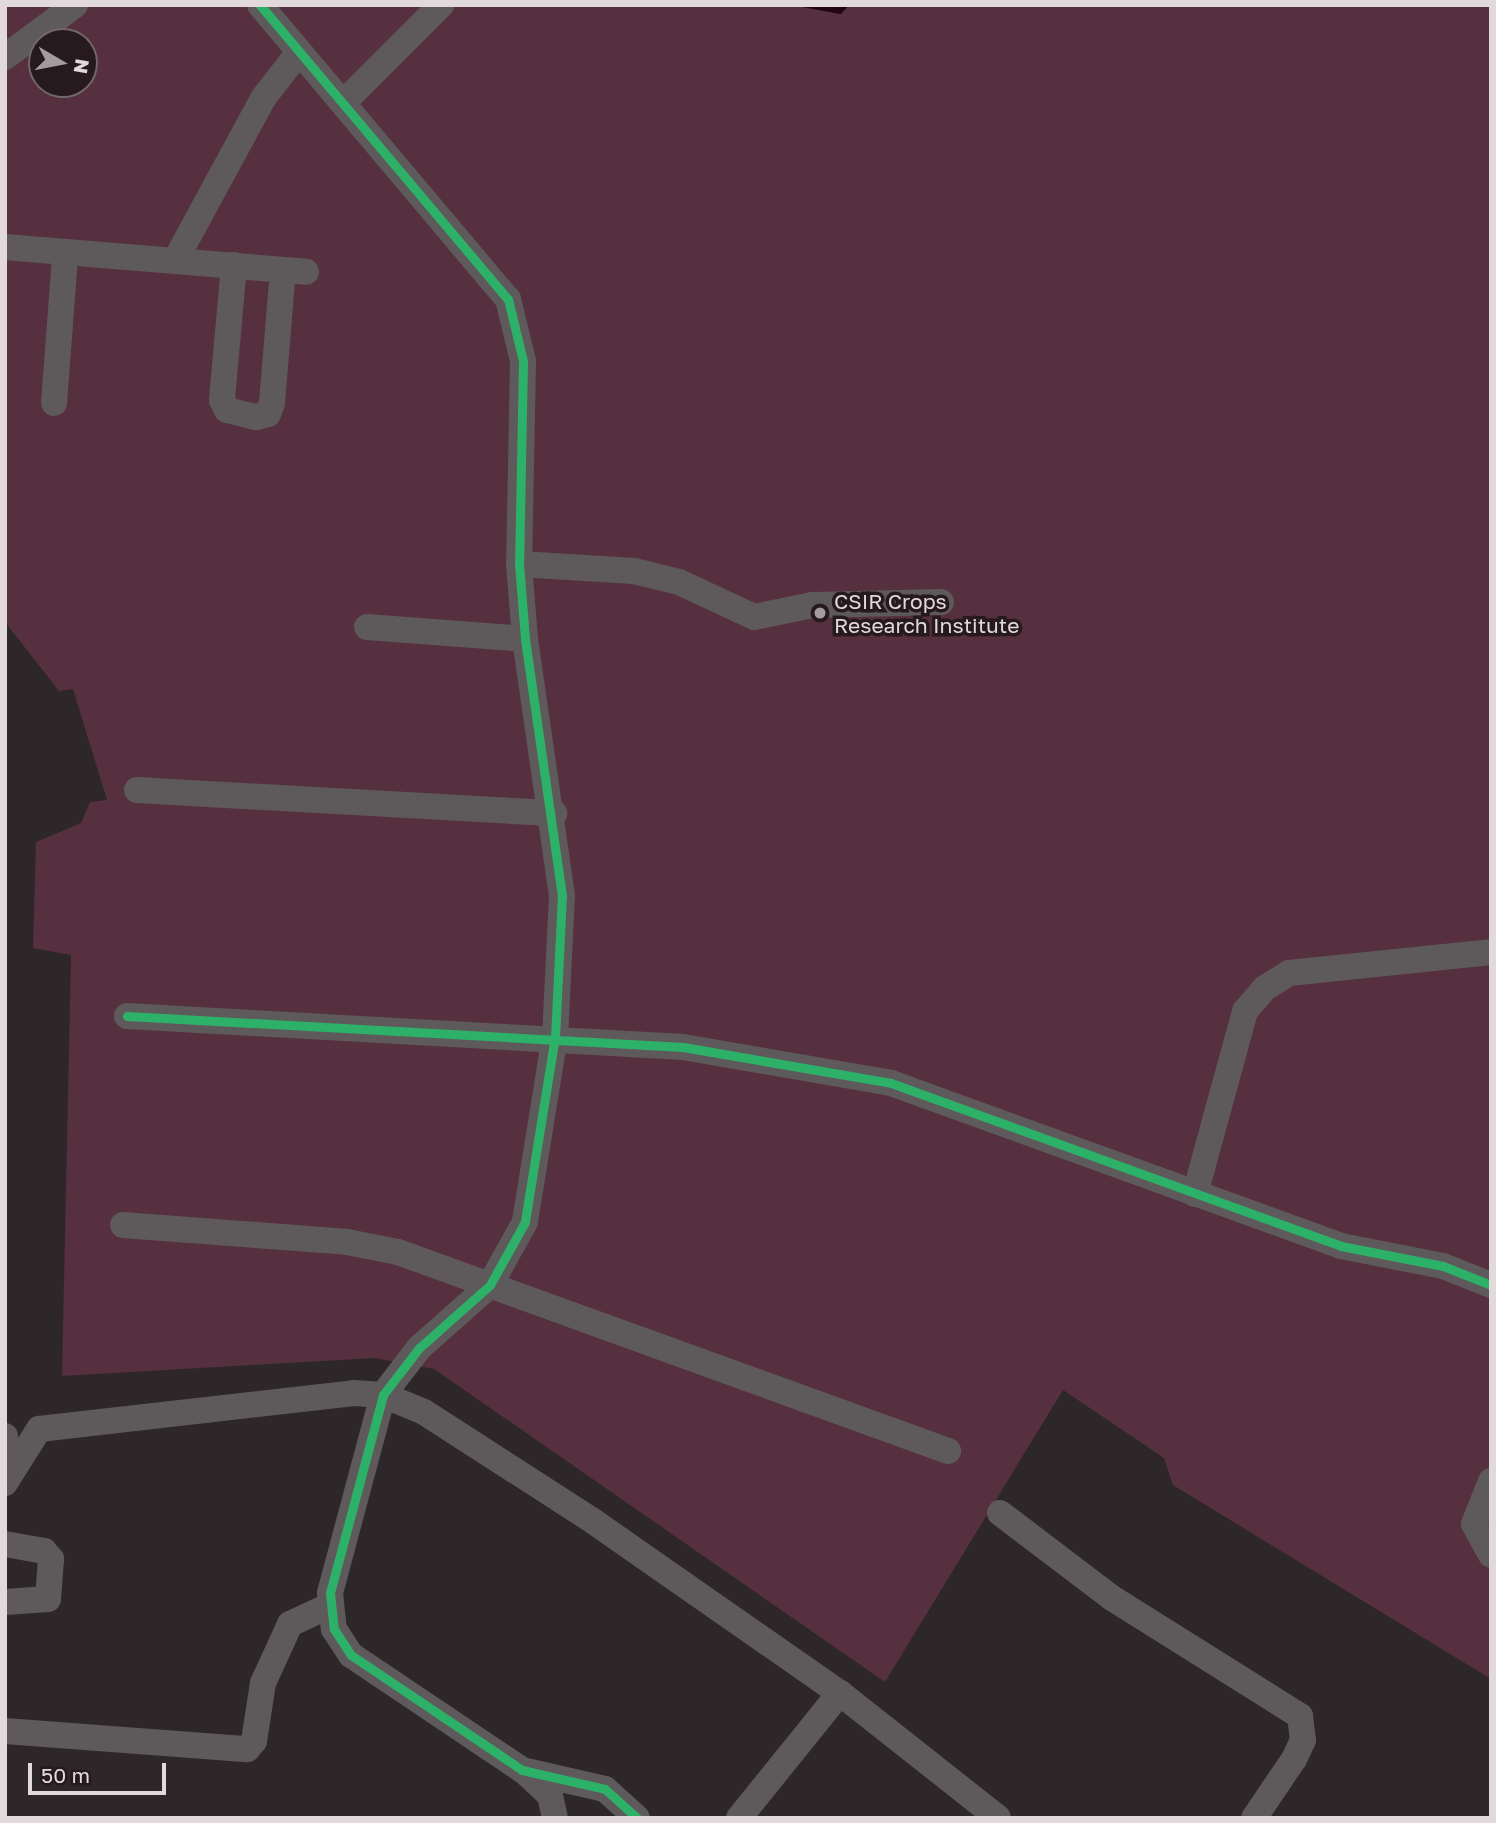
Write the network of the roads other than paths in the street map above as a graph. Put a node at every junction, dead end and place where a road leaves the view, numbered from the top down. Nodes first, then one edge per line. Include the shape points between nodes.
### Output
1 (75, 5) edge
2 (260, 5) edge
3 (441, 5) edge
4 (299, 52) junction
5 (5, 57) edge
6 (343, 103) junction
7 (5, 247) edge
8 (65, 255) junction
9 (176, 259) junction
10 (234, 265) junction
11 (54, 403) dead end
12 (519, 564) junction
13 (942, 602) dead end
14 (367, 627) dead end
15 (525, 639) junction
16 (137, 790) dead end
17 (554, 813) junction
18 (1491, 952) edge
19 (128, 1016) dead end
20 (555, 1037) junction
21 (1195, 1194) junction
22 (122, 1225) dead end
23 (491, 1285) junction
24 (1491, 1285) edge
25 (383, 1395) junction
26 (5, 1436) edge
27 (5, 1451) edge
28 (948, 1451) dead end
29 (1491, 1481) edge
30 (5, 1483) edge
31 (1000, 1513) dead end
32 (5, 1544) edge
33 (1491, 1555) edge
34 (5, 1602) edge
35 (331, 1605) junction
36 (840, 1693) junction
37 (5, 1731) edge
38 (522, 1770) junction
39 (555, 1818) edge
40 (637, 1818) edge
41 (739, 1818) edge
42 (998, 1818) edge
43 (1254, 1818) edge

1 - 5 street
2 - 4 street
3 - 6 street
4 - 6 street
4 - 9 street via 264,97
6 - 12 street via 508,299 523,361
7 - 8 street
8 - 9 street
8 - 11 street
9 - 10 street
10 - 10 street via 294,271 272,404 268,414 256,417 228,410 222,400
12 - 13 street via 634,570 679,582 754,617 813,605
12 - 15 street
14 - 15 street
15 - 17 street
16 - 17 street
17 - 20 street via 562,895
18 - 21 street via 1289,974 1265,988 1245,1011
19 - 20 street
20 - 21 street via 682,1047 891,1083
20 - 23 street via 525,1222
21 - 24 street via 1341,1246 1443,1266
22 - 23 street via 348,1242 398,1252
23 - 25 street via 419,1348
23 - 28 street
25 - 30 street via 354,1393 39,1429
25 - 35 street
25 - 36 street via 424,1412 593,1521
26 - 27 street
29 - 33 street via 1474,1524
31 - 43 street via 1144,1620 1300,1716 1303,1740
32 - 34 street via 51,1559 48,1599
35 - 37 street via 290,1624 263,1683 254,1741 247,1749
35 - 38 street via 334,1629 351,1655
36 - 41 street
36 - 42 street
38 - 39 street via 550,1795
38 - 40 street via 605,1789

